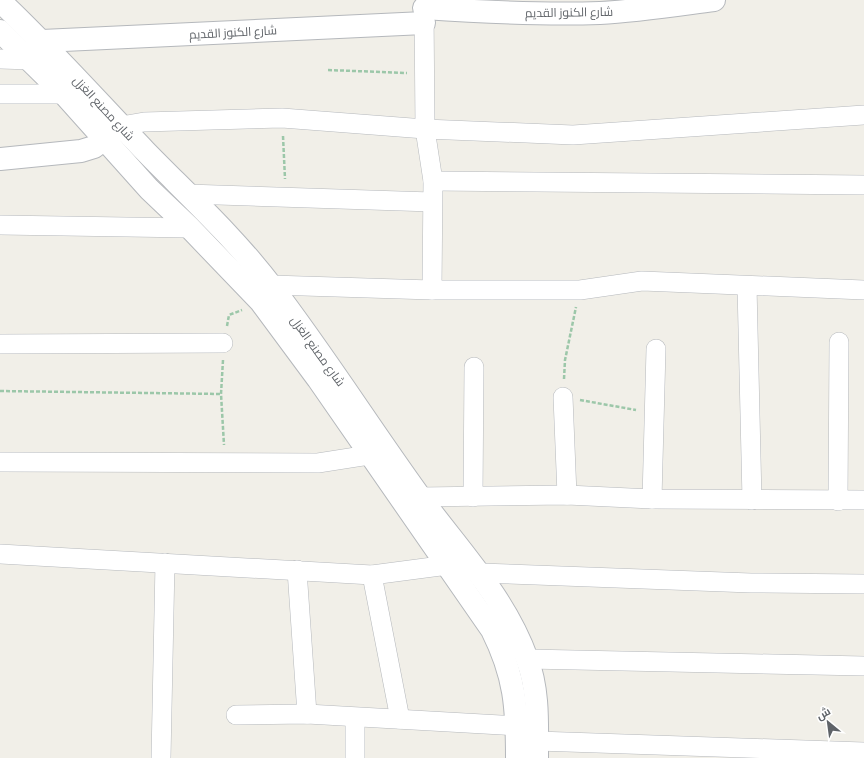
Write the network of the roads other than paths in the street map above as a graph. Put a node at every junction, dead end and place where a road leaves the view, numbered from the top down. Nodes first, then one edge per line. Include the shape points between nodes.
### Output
1 (714, 0) edge
2 (0, 1) edge
3 (424, 10) edge
4 (0, 31) edge
5 (42, 41) junction
6 (0, 59) edge
7 (31, 60) junction
8 (0, 94) edge
9 (64, 94) junction
10 (864, 115) edge
11 (424, 130) junction
12 (113, 133) junction
13 (0, 159) edge
14 (433, 181) junction
15 (864, 185) edge
16 (187, 194) junction
17 (432, 202) junction
18 (0, 225) edge
19 (190, 228) junction
20 (747, 286) junction
21 (432, 290) junction
22 (864, 290) edge
23 (266, 294) junction
24 (839, 342) dead end
25 (223, 343) road end
26 (0, 344) edge
27 (656, 349) dead end
28 (474, 367) dead end
29 (563, 397) road end
30 (369, 455) junction
31 (0, 462) edge
32 (568, 495) junction
33 (420, 497) junction
34 (473, 497) junction
35 (652, 499) junction
36 (752, 500) junction
37 (864, 500) edge
38 (838, 501) junction
39 (0, 554) edge
40 (165, 563) junction
41 (448, 565) junction
42 (297, 570) junction
43 (480, 574) junction
44 (372, 575) junction
45 (864, 584) edge
46 (528, 659) junction
47 (864, 666) edge
48 (307, 714) junction
49 (236, 715) dead end
50 (355, 718) junction
51 (400, 719) junction
52 (517, 726) junction
53 (537, 750) edge
54 (864, 752) edge
55 (161, 758) edge
56 (355, 758) edge
57 (517, 758) edge

1 - 3 street, شارع الكنوز القديم via 601,13 527,14
2 - 5 street, شارع مصنع الغزل
3 - 5 street, شارع الكنوز القديم
3 - 11 street
4 - 7 street, شارع مصنع الغزل
5 - 12 street, شارع مصنع الغزل
6 - 7 street
7 - 9 street, شارع مصنع الغزل
8 - 9 street
9 - 12 street, شارع مصنع الغزل
10 - 11 street via 573,135
11 - 12 street via 282,118 144,122
11 - 14 street
12 - 13 street via 94,147 81,151
12 - 16 street, شارع مصنع الغزل
12 - 19 street, شارع مصنع الغزل via 149,189
14 - 15 street
14 - 17 street
16 - 17 street
16 - 23 street, شارع مصنع الغزل via 232,241
17 - 21 street
18 - 19 street
19 - 23 street, شارع مصنع الغزل
20 - 21 street via 642,281 580,290
20 - 22 street
20 - 36 street
21 - 23 street
23 - 30 street, شارع مصنع الغزل via 318,379
23 - 33 street, شارع مصنع الغزل
24 - 38 street
25 - 26 street
27 - 35 street
28 - 34 street
29 - 32 street
30 - 31 street via 318,463
30 - 41 street, شارع مصنع الغزل
32 - 34 street
32 - 35 street
33 - 34 street
33 - 43 street, شارع مصنع الغزل
35 - 36 street
36 - 38 street
37 - 38 street
39 - 40 street
40 - 42 street
40 - 55 street
41 - 44 street
41 - 52 street, شارع مصنع الغزل via 504,652 514,689
42 - 44 street
42 - 48 street
43 - 45 street
43 - 46 street, شارع مصنع الغزل via 500,604
44 - 51 street
46 - 47 street
46 - 53 street, شارع مصنع الغزل via 534,686
48 - 49 street
48 - 50 street
50 - 51 street
50 - 56 street
51 - 52 street
52 - 57 street, شارع مصنع الغزل
53 - 54 street

